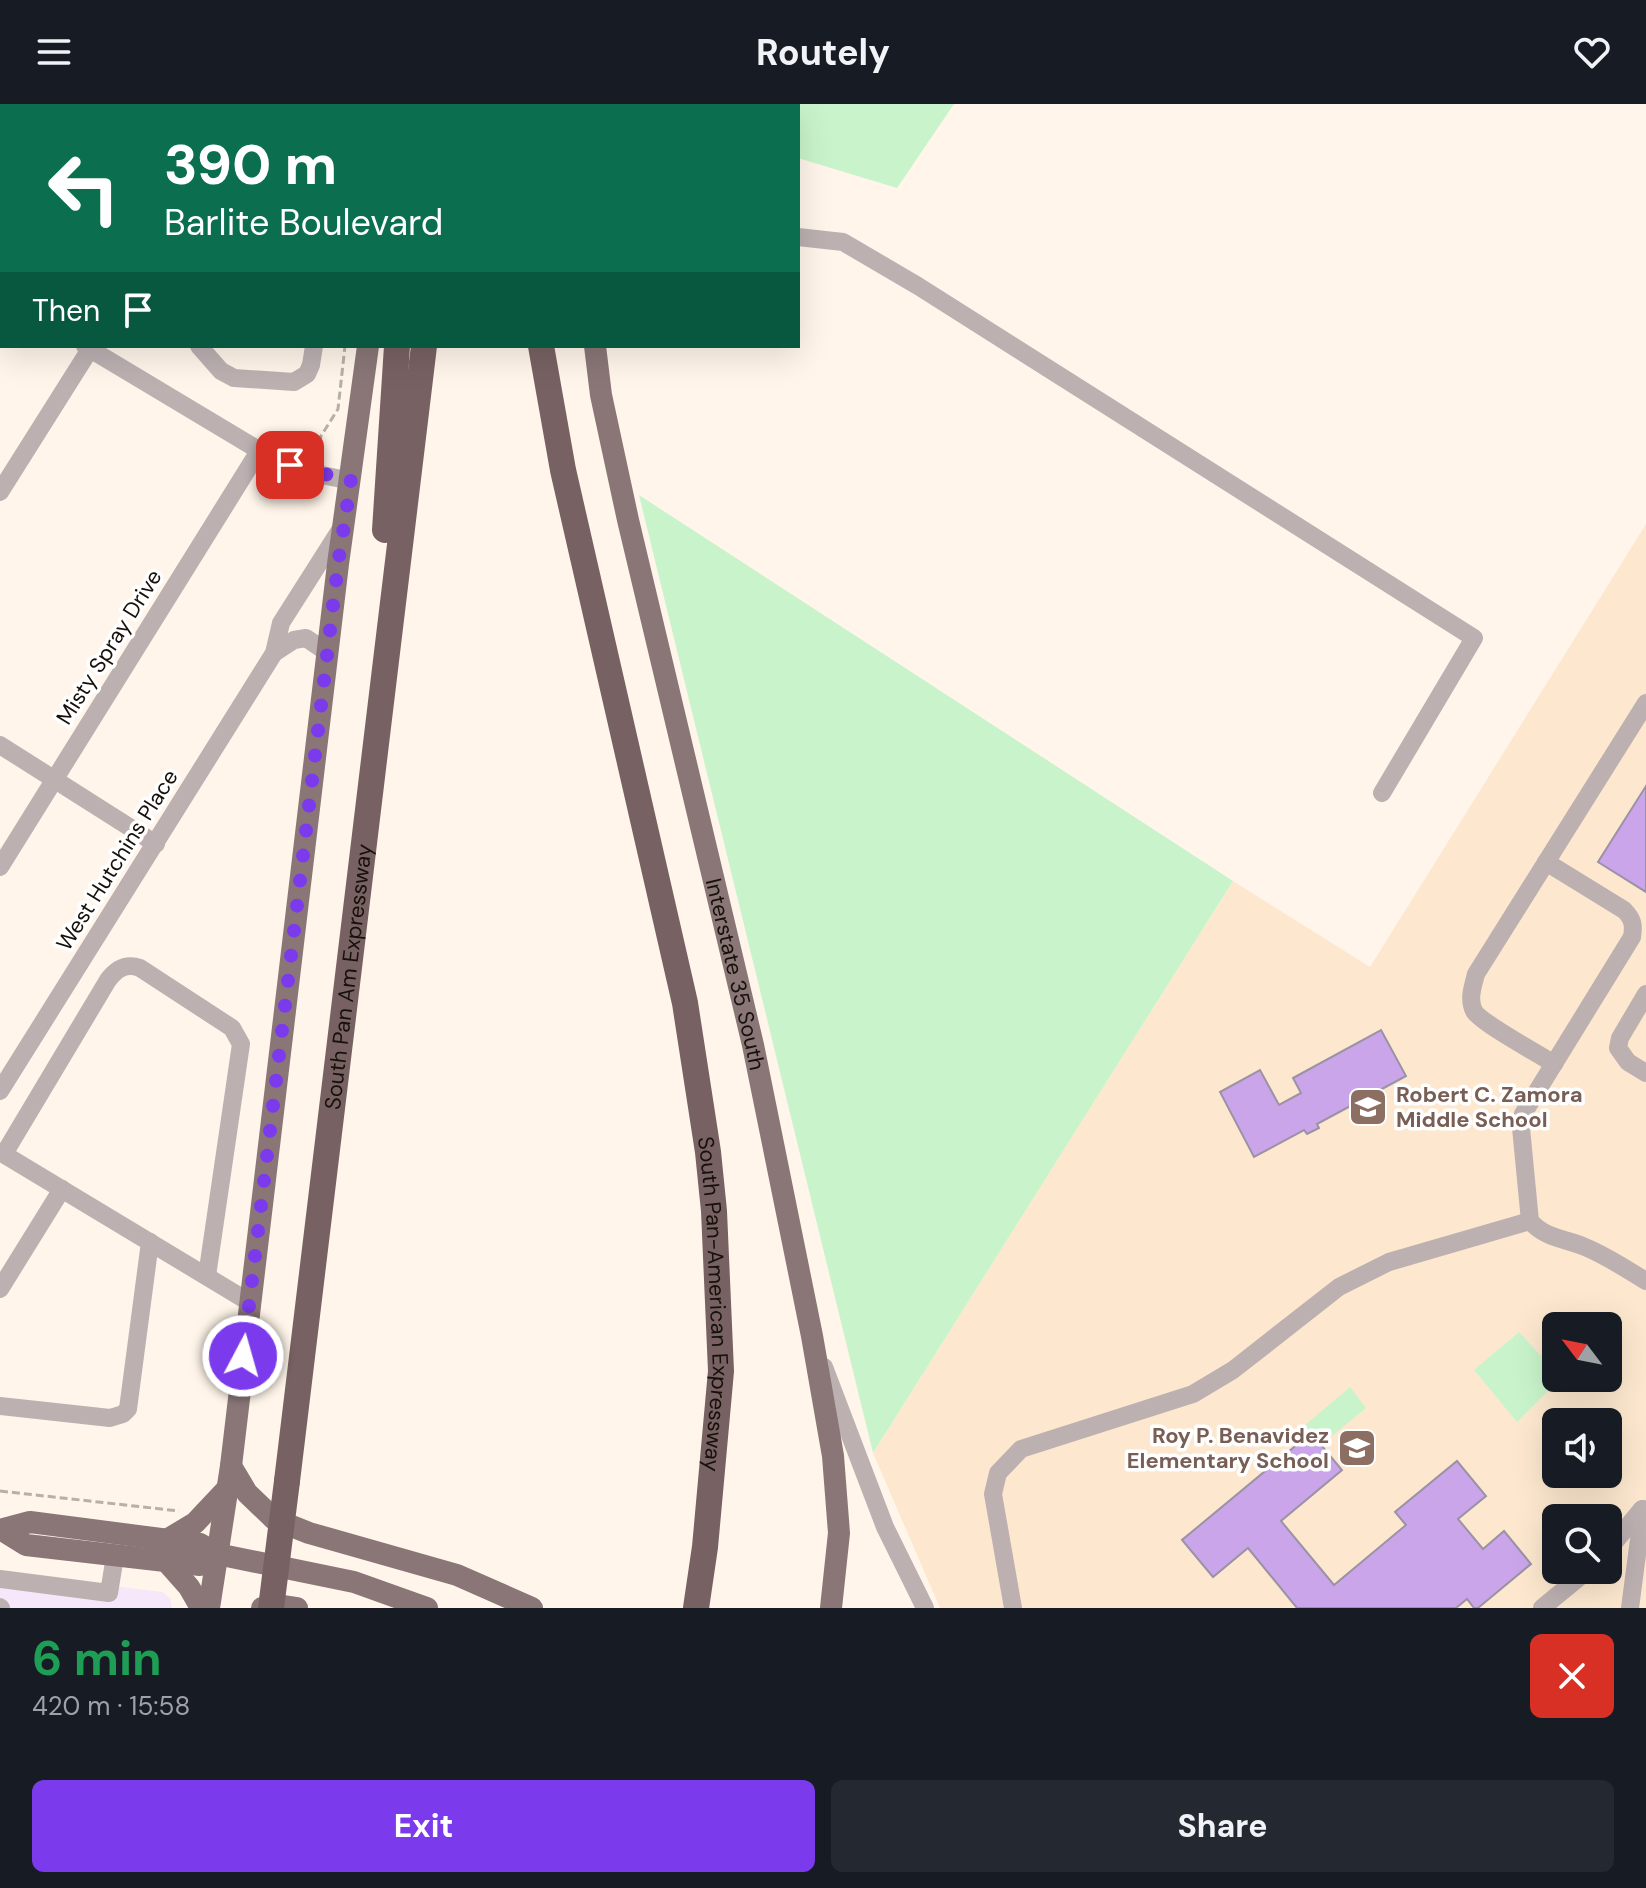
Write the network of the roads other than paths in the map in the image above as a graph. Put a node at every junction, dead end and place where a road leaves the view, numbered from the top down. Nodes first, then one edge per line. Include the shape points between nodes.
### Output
1 (800, 237) edge
2 (88, 348) edge
3 (91, 348) edge
4 (201, 348) edge
5 (314, 348) edge
6 (368, 348) edge
7 (397, 348) edge
8 (424, 348) edge
9 (595, 348) edge
10 (543, 349) edge
11 (259, 451) junction
12 (351, 481) junction
13 (0, 492) edge
14 (344, 523) junction
15 (274, 653) junction
16 (328, 653) junction
17 (385, 666) junction
18 (1646, 703) edge
19 (0, 745) edge
20 (55, 779) junction
21 (1382, 793) dead end
22 (156, 844) junction
23 (1546, 862) junction
24 (0, 867) edge
25 (1646, 994) edge
26 (1554, 1064) junction
27 (1646, 1073) edge
28 (0, 1091) edge
29 (2, 1153) edge
30 (62, 1189) junction
31 (1530, 1221) junction
32 (150, 1242) junction
33 (207, 1276) junction
34 (1646, 1281) edge
35 (0, 1289) edge
36 (249, 1302) junction
37 (812, 1336) junction
38 (0, 1406) edge
39 (229, 1477) junction
40 (1644, 1507) edge
41 (1, 1530) edge
42 (1622, 1533) edge
43 (166, 1551) junction
44 (217, 1554) junction
45 (115, 1556) junction
46 (0, 1579) edge
47 (1571, 1584) edge
48 (108, 1600) edge
49 (201, 1608) edge
50 (209, 1608) edge
51 (262, 1608) edge
52 (271, 1608) edge
53 (297, 1608) edge
54 (427, 1608) edge
55 (532, 1608) edge
56 (696, 1608) edge
57 (831, 1608) edge
58 (925, 1608) edge
59 (1013, 1608) edge
60 (1542, 1608) edge
61 (1630, 1608) edge

1 - 21 street via 843,242 918,286 1474,638
2 - 13 street
3 - 11 street
4 - 5 street via 234,378 294,382 307,374
6 - 12 main road
7 - 17 highway via 383,558
8 - 17 highway, South Pan Am Expressway
9 - 37 main road, Interstate 35 South via 628,520 753,1045
10 - 56 highway, South Pan-American Expressway via 563,470 685,1003 708,1152 721,1371
11 - 12 street
11 - 20 street, Misty Spray Drive
12 - 14 main road
14 - 15 street, West Hutchins Place via 281,623
14 - 16 main road
15 - 16 street via 306,638
15 - 22 street, West Hutchins Place
16 - 36 main road
17 - 52 highway, South Pan Am Expressway, bridge
18 - 23 street
19 - 20 street
20 - 22 street
20 - 24 street, Misty Spray Drive
22 - 28 street, West Hutchins Place
23 - 26 street via 1476,974 1471,1000 1477,1015
23 - 26 street via 1624,910 1634,926
25 - 27 street via 1618,1048
26 - 31 street via 1523,1114
29 - 30 street
29 - 33 street via 108,980 122,967 140,968 232,1028 241,1044
30 - 32 street
30 - 35 street
31 - 34 street via 1552,1238 1583,1246
31 - 59 street via 1389,1262 1339,1287 1233,1370 1193,1394 1021,1449 998,1473 993,1494
32 - 33 street
32 - 38 street via 128,1409 110,1418
33 - 36 street
36 - 39 main road
37 - 57 main road, Interstate 35 South via 833,1456 839,1533
37 - 58 street via 885,1527
39 - 43 main road
39 - 44 main road
39 - 55 main road via 274,1519 457,1575
40 - 42 street
40 - 61 street
41 - 43 main road via 30,1522
41 - 45 main road via 26,1545
43 - 44 main road via 203,1545
43 - 45 main road
43 - 49 main road
44 - 50 main road
44 - 54 main road via 354,1582
45 - 48 street
46 - 48 street
47 - 60 street
51 - 53 main road

